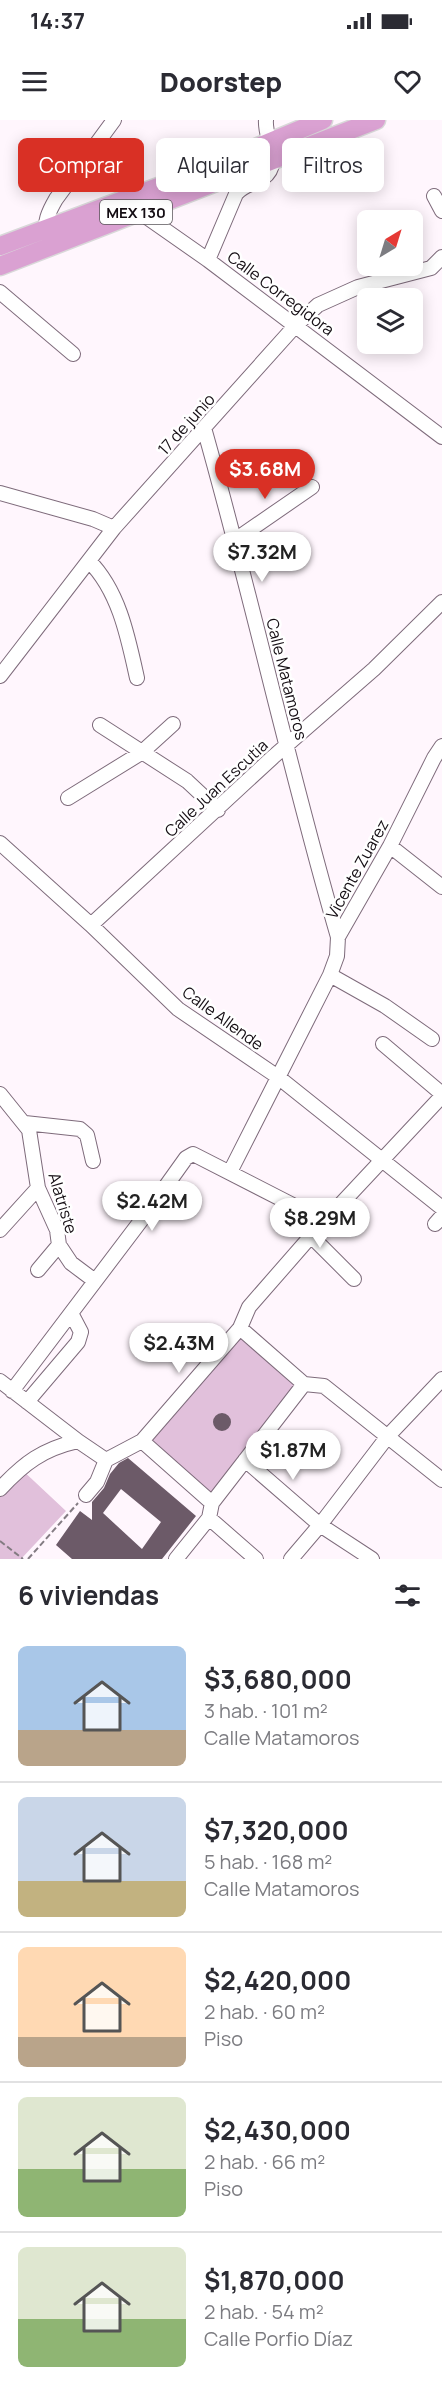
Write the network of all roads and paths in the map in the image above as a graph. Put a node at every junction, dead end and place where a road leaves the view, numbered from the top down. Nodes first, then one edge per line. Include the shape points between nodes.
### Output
1 (114, 120) edge
2 (266, 120) edge
3 (323, 120) edge
4 (376, 120) edge
5 (271, 151) junction
6 (434, 196) dead end
7 (134, 205) junction
8 (442, 211) edge
9 (44, 229) junction
10 (0, 246) edge
11 (50, 248) junction
12 (442, 257) edge
13 (208, 260) junction
14 (0, 266) edge
15 (0, 292) edge
16 (296, 325) junction
17 (73, 354) dead end
18 (204, 428) junction
19 (442, 436) edge
20 (312, 487) dead end
21 (0, 494) edge
22 (114, 528) junction
23 (236, 540) junction
24 (89, 561) junction
25 (442, 602) edge
26 (0, 675) edge
27 (137, 678) dead end
28 (172, 724) dead end
29 (100, 725) dead end
30 (442, 746) edge
31 (286, 747) junction
32 (141, 753) junction
33 (68, 798) dead end
34 (218, 810) junction
35 (0, 843) edge
36 (390, 846) junction
37 (442, 887) edge
38 (91, 925) junction
39 (338, 937) junction
40 (330, 975) junction
41 (432, 1039) dead end
42 (383, 1044) dead end
43 (278, 1077) junction
44 (0, 1094) edge
45 (442, 1095) edge
46 (25, 1123) junction
47 (384, 1159) junction
48 (93, 1161) dead end
49 (230, 1172) junction
50 (38, 1188) junction
51 (442, 1208) edge
52 (324, 1221) junction
53 (0, 1230) edge
54 (311, 1236) junction
55 (58, 1245) junction
56 (38, 1270) dead end
57 (354, 1279) dead end
58 (95, 1281) junction
59 (71, 1313) junction
60 (240, 1328) junction
61 (442, 1379) edge
62 (0, 1381) edge
63 (304, 1384) junction
64 (12, 1391) junction
65 (27, 1402) junction
66 (388, 1436) junction
67 (78, 1441) junction
68 (142, 1441) junction
69 (106, 1460) junction
70 (245, 1460) junction
71 (442, 1480) edge
72 (0, 1489) edge
73 (86, 1495) joint
74 (212, 1503) junction
75 (209, 1518) junction
76 (320, 1525) junction
77 (0, 1541) edge
78 (23, 1559) edge
79 (28, 1559) edge
80 (176, 1559) edge
81 (256, 1559) edge
82 (291, 1559) edge
83 (372, 1559) edge

1 - 9 street via 56,199
2 - 5 street
3 - 5 main road, MEX 130
4 - 5 main road, MEX 130
5 - 7 main road, MEX 130
5 - 13 street via 270,172 242,186
6 - 8 street
7 - 9 main road, MEX 130
7 - 11 main road, MEX 130
7 - 13 street, Calle Corregidora
9 - 10 main road, MEX 130
9 - 11 street
11 - 14 main road, MEX 130
12 - 16 street, 17 de junio via 431,267 358,287 318,305
13 - 16 street, Calle Corregidora
15 - 17 street
16 - 18 street, 17 de junio
16 - 19 street, Calle Corregidora
18 - 22 street, 17 de junio
18 - 23 street, Calle Matamoros
20 - 23 street
21 - 22 street
22 - 24 street, 17 de junio
23 - 31 street, Calle Matamoros
24 - 26 street, 17 de junio
24 - 27 street via 100,572 124,621
25 - 31 street, Calle Juan Escutia
28 - 32 street
29 - 32 street
30 - 36 street, Vicente Zuarez
31 - 34 street, Calle Juan Escutia
31 - 39 street, Calle Matamoros
32 - 33 street
32 - 34 street via 187,781
34 - 38 street, Calle Juan Escutia
35 - 38 street, Calle Allende
36 - 37 street
36 - 39 street, Vicente Zuarez
38 - 43 street, Calle Allende via 178,1009
39 - 40 street, Vicente Zuarez
40 - 41 street
40 - 43 street, Vicente Zuarez
42 - 45 street
43 - 47 street, Calle Allende
43 - 49 street, Vicente Zuarez
44 - 46 street, Alatriste
45 - 47 street
46 - 48 street via 80,1129 87,1135
46 - 50 street, Alatriste
47 - 51 street, Calle Allende
47 - 52 street
49 - 52 street
49 - 58 street via 193,1154 186,1158
50 - 53 street
50 - 55 street, Alatriste via 57,1230
52 - 54 street
54 - 57 street
54 - 60 street via 249,1307
55 - 56 street
55 - 58 street, Alatriste via 71,1263
58 - 59 street
59 - 64 street
59 - 65 street via 81,1332 78,1342
60 - 63 street
60 - 68 street
61 - 66 street
62 - 64 street
63 - 66 street via 324,1386
63 - 70 street
64 - 65 street
65 - 67 street
66 - 71 street
66 - 76 street
67 - 69 street
67 - 72 street via 36,1456
68 - 69 street
68 - 74 street
69 - 73 street via 97,1482
70 - 74 street
70 - 76 street
73 - 79 path
74 - 75 street
75 - 80 street
75 - 81 street
76 - 82 street
76 - 83 street
77 - 78 path

